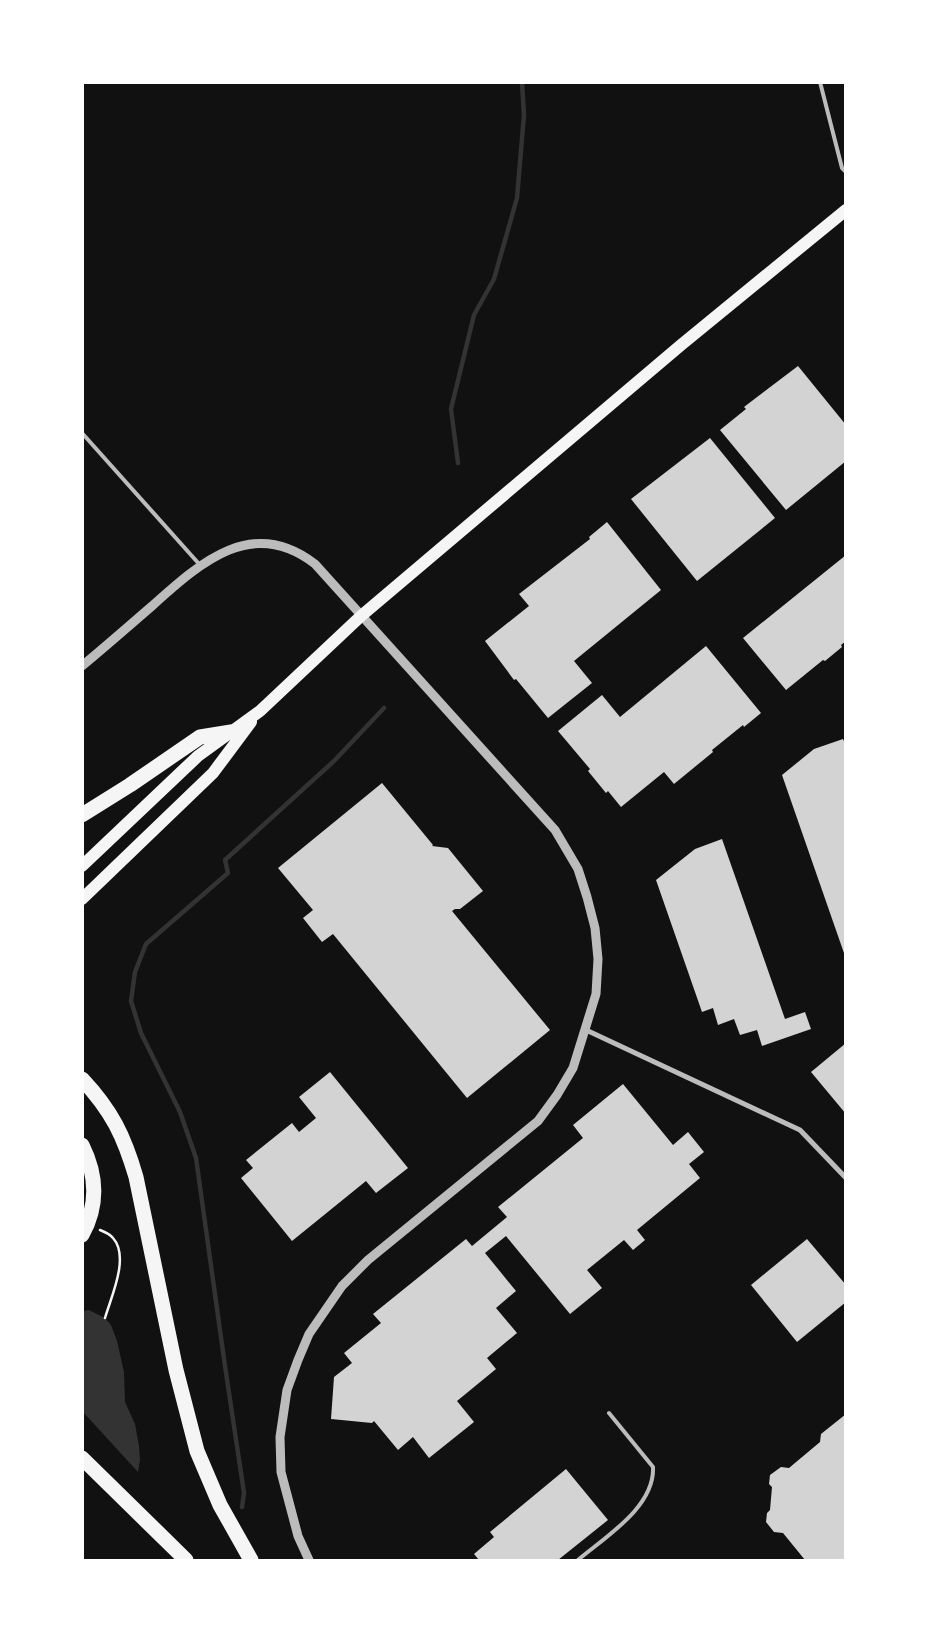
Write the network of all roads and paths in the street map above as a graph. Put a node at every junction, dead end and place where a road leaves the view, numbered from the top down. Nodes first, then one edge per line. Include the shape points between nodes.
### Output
1 (820, 82) edge
2 (846, 172) edge
3 (846, 210) edge
4 (82, 433) edge
5 (200, 566) junction
6 (361, 616) junction
7 (82, 666) edge
8 (260, 710) junction
9 (231, 732) junction
10 (82, 814) edge
11 (82, 866) edge
12 (82, 899) edge
13 (586, 1030) junction
14 (82, 1079) edge
15 (82, 1145) edge
16 (846, 1178) edge
17 (85, 1229) edge
18 (106, 1318) dead end
19 (609, 1413) dead end
20 (82, 1458) edge
21 (186, 1560) edge
22 (251, 1560) edge
23 (309, 1560) edge
24 (578, 1560) edge

1 - 2 lane via 842,168
3 - 6 main road
4 - 5 lane
5 - 6 street via 233,548 268,543 284,546 315,564
5 - 7 street
6 - 8 main road
6 - 13 street via 555,830 578,869 595,928 598,960 596,994
8 - 9 main road
8 - 12 main road via 213,774
9 - 10 highway via 200,737
9 - 11 main road via 198,756
13 - 16 street via 800,1130
13 - 23 street via 573,1068 538,1121 368,1260 342,1286 309,1334 288,1390 280,1437 280,1472 298,1536
14 - 22 highway via 108,1109 128,1150 193,1435 220,1505
15 - 17 highway via 93,1174 92,1212
17 - 18 path via 113,1238 120,1250 118,1276
19 - 24 lane via 653,1467 654,1477 636,1511
20 - 21 highway

